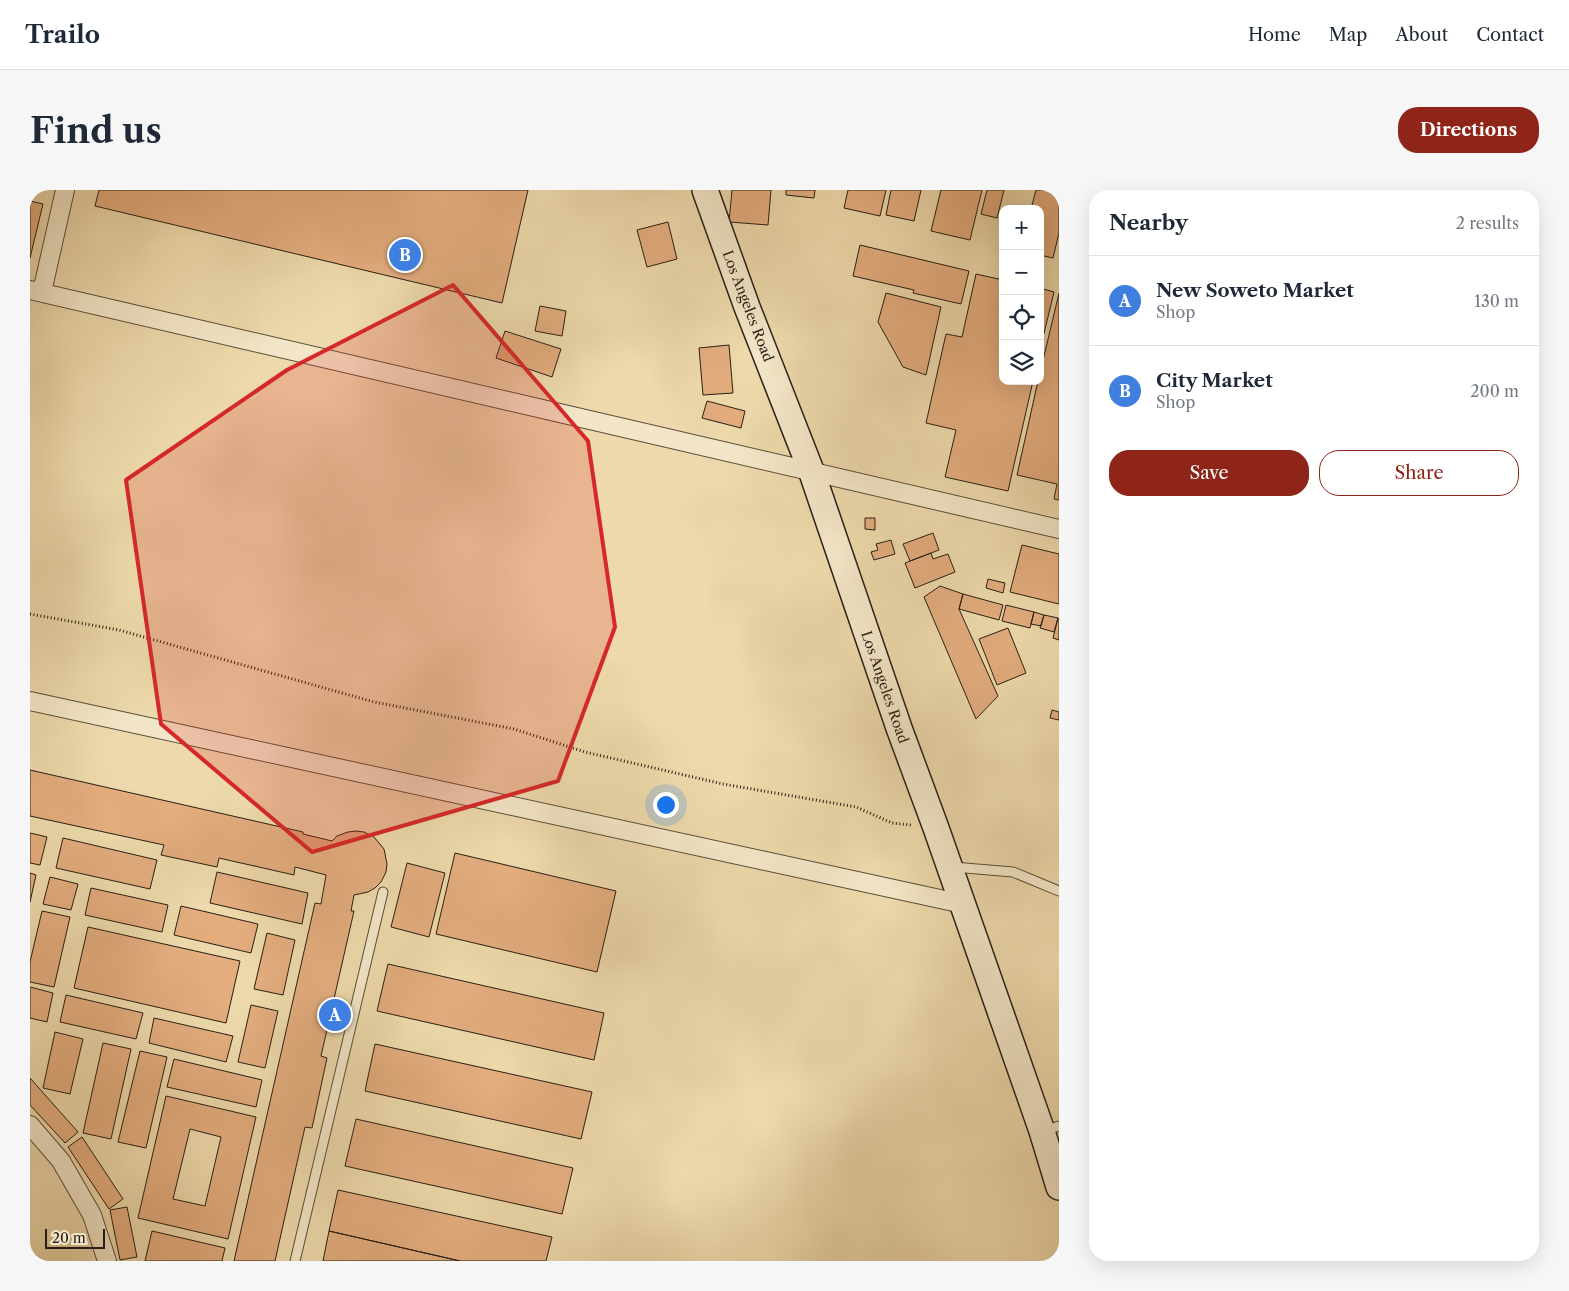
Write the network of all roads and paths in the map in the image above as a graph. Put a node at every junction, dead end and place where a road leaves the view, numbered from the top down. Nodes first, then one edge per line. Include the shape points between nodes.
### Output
1 (65, 190) edge
2 (704, 190) edge
3 (36, 291) edge
4 (812, 473) junction
5 (1059, 529) edge
6 (30, 614) edge
7 (30, 701) edge
8 (936, 828) junction
9 (950, 867) junction
10 (1059, 891) edge
11 (383, 892) dead end
12 (963, 904) junction
13 (30, 1125) edge
14 (1051, 1128) edge
15 (1059, 1187) edge
16 (107, 1261) edge
17 (295, 1261) edge

1 - 3 street
2 - 4 main road, Los Angeles Road
3 - 4 street
4 - 5 street
4 - 8 main road, Los Angeles Road
6 - 8 path via 119,630 374,702 514,729 585,752 723,784 856,808 892,823
7 - 12 street
8 - 9 main road, Los Angeles Road
9 - 10 lane via 1014,872
9 - 12 main road, Los Angeles Road
11 - 17 lane
12 - 14 main road, Los Angeles Road
13 - 16 street via 62,1161 92,1215
14 - 15 main road, Los Angeles Road

